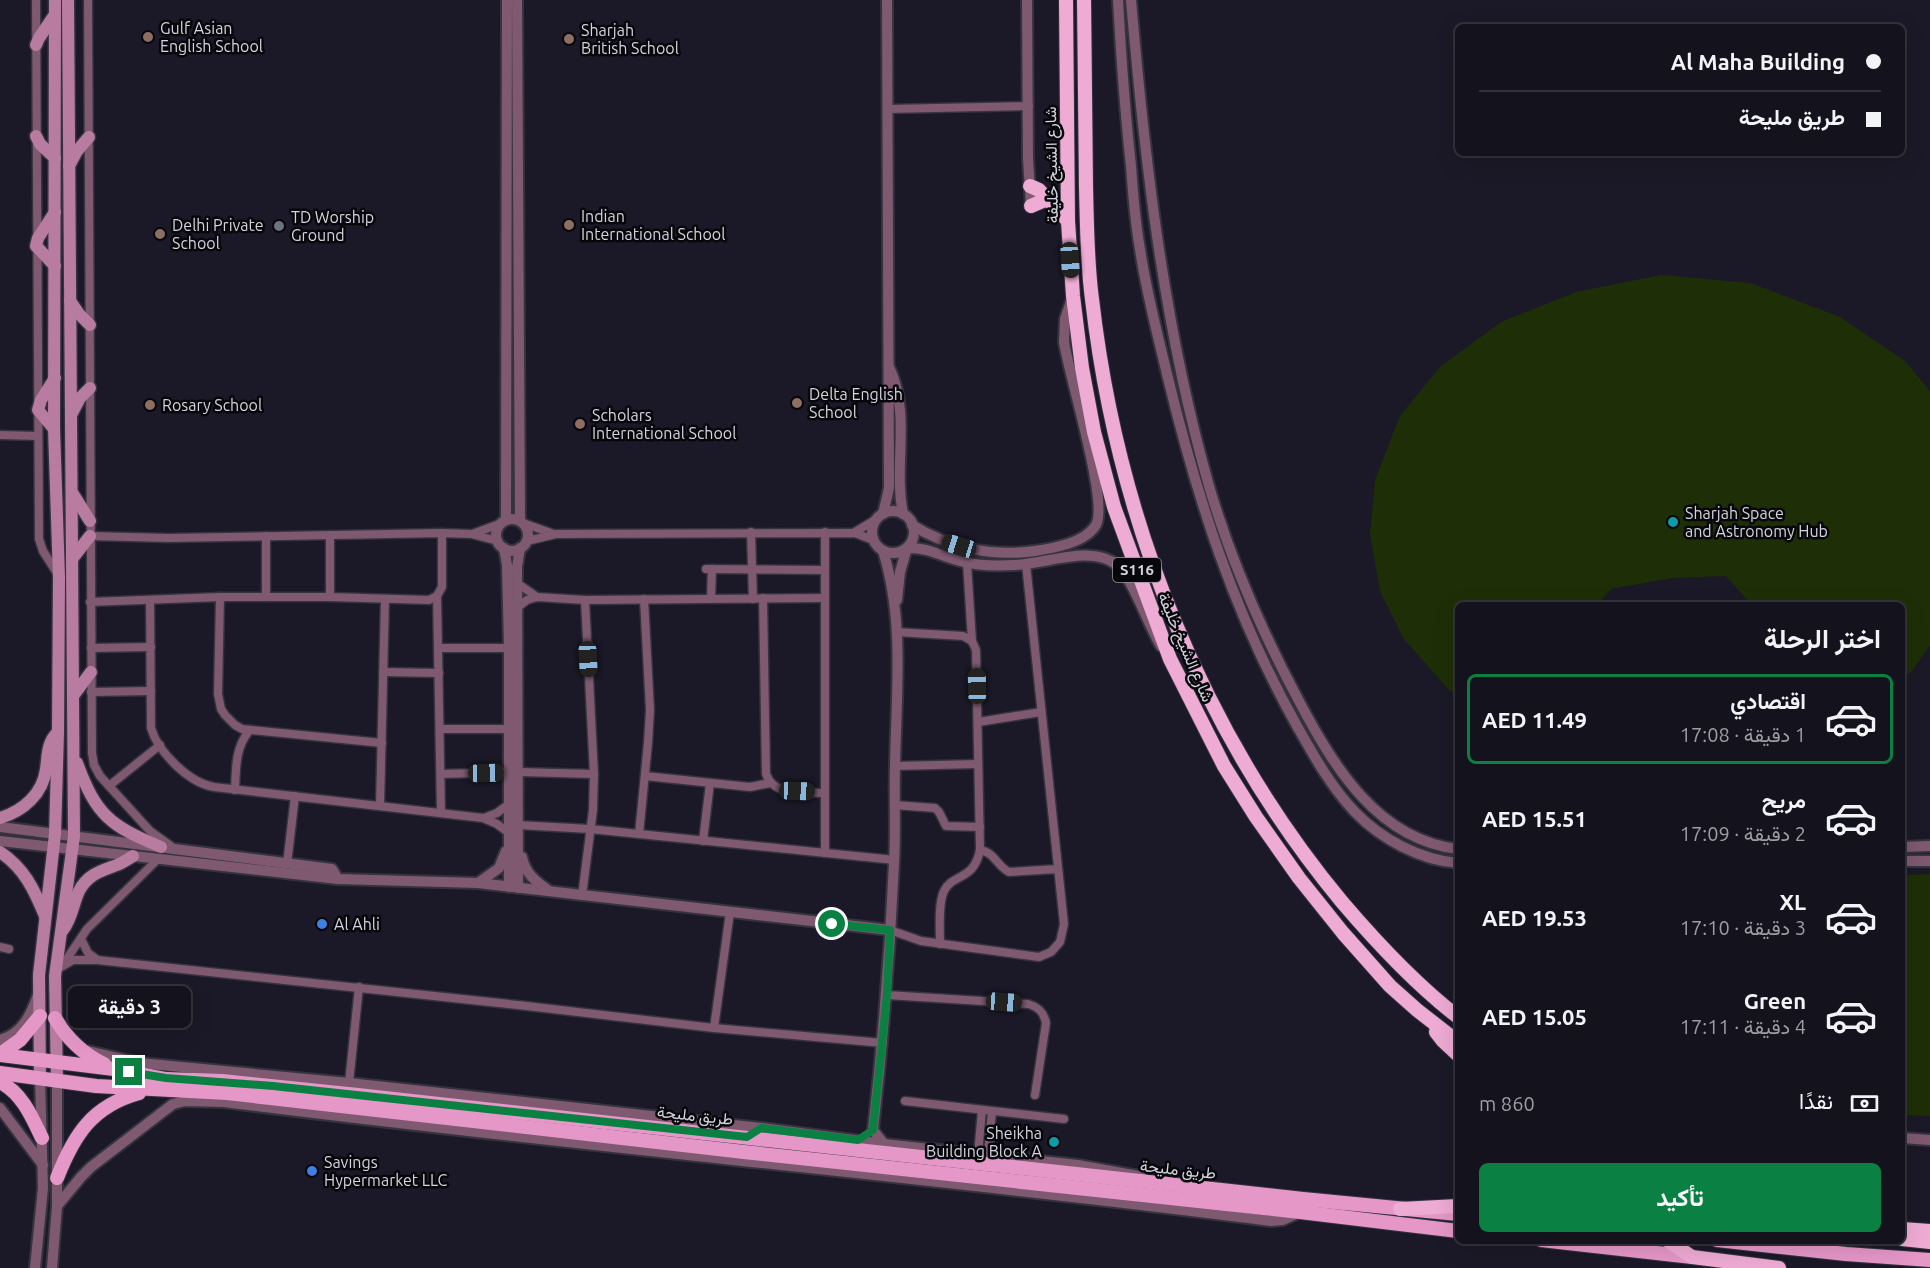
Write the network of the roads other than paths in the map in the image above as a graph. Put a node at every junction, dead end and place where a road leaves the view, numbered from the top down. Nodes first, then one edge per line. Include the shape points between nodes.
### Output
1 (36, 0) edge
2 (55, 0) edge
3 (68, 0) edge
4 (88, 0) edge
5 (507, 0) edge
6 (518, 0) edge
7 (887, 0) edge
8 (1027, 0) edge
9 (1066, 0) edge
10 (1084, 0) edge
11 (1118, 0) edge
12 (1131, 0) edge
13 (55, 15) junction
14 (36, 45) junction
15 (1029, 106) junction
16 (888, 109) junction
17 (36, 136) junction
18 (89, 137) junction
19 (55, 158) junction
20 (69, 167) junction
21 (1132, 183) junction
22 (1030, 186) junction
23 (1047, 198) junction
24 (1031, 206) joint
25 (55, 211) junction
26 (1068, 221) junction
27 (1155, 227) junction
28 (36, 246) junction
29 (55, 266) junction
30 (1073, 296) junction
31 (70, 301) junction
32 (90, 325) junction
33 (887, 363) junction
34 (55, 378) junction
35 (90, 388) junction
36 (38, 410) junction
37 (70, 416) junction
38 (54, 429) junction
39 (0, 435) edge
40 (38, 436) junction
41 (71, 489) junction
42 (903, 514) junction
43 (879, 517) junction
44 (90, 521) junction
45 (504, 522) junction
46 (522, 522) junction
47 (912, 525) junction
48 (751, 532) junction
49 (825, 532) junction
50 (855, 532) junction
51 (442, 533) junction
52 (471, 534) junction
53 (555, 534) junction
54 (330, 535) junction
55 (90, 536) junction
56 (266, 536) junction
57 (873, 540) junction
58 (501, 544) junction
59 (524, 544) junction
60 (907, 548) junction
61 (883, 551) junction
62 (72, 560) junction
63 (967, 563) junction
64 (1026, 564) junction
65 (752, 570) junction
66 (824, 570) junction
67 (59, 577) junction
68 (517, 583) junction
69 (437, 596) junction
70 (220, 597) junction
71 (266, 597) junction
72 (330, 597) junction
73 (537, 597) junction
74 (385, 598) junction
75 (711, 598) junction
76 (753, 598) junction
77 (763, 598) junction
78 (825, 598) junction
79 (644, 599) junction
80 (150, 600) junction
81 (585, 600) junction
82 (90, 602) junction
83 (518, 607) junction
84 (895, 616) junction
85 (896, 632) junction
86 (972, 641) junction
87 (151, 647) junction
88 (91, 648) junction
89 (438, 648) junction
90 (509, 648) junction
91 (1170, 658) junction
92 (91, 672) junction
93 (383, 672) junction
94 (439, 673) junction
95 (151, 691) junction
96 (91, 692) junction
97 (72, 697) junction
98 (1041, 712) junction
99 (978, 722) junction
100 (440, 729) junction
101 (509, 729) junction
102 (249, 731) junction
103 (58, 732) junction
104 (382, 743) junction
105 (159, 745) junction
106 (73, 752) junction
107 (978, 764) junction
108 (894, 766) junction
109 (514, 772) junction
110 (441, 774) junction
111 (594, 774) junction
112 (645, 776) junction
113 (710, 783) junction
114 (770, 783) junction
115 (109, 786) junction
116 (235, 790) junction
117 (825, 793) junction
118 (295, 796) junction
119 (509, 804) junction
120 (894, 805) junction
121 (380, 806) junction
122 (441, 813) junction
123 (0, 818) edge
124 (483, 818) junction
125 (0, 827) edge
126 (980, 827) junction
127 (591, 829) junction
128 (515, 831) junction
129 (55, 834) junction
130 (639, 834) junction
131 (74, 836) junction
132 (703, 841) junction
133 (0, 842) edge
134 (1930, 846) edge
135 (52, 847) junction
136 (1905, 847) edge
137 (1455, 848) edge
138 (71, 849) junction
139 (177, 849) junction
140 (980, 850) junction
141 (0, 852) edge
142 (159, 853) junction
143 (825, 853) junction
144 (133, 856) junction
145 (894, 860) junction
146 (1905, 861) edge
147 (1930, 861) edge
148 (1455, 862) edge
149 (287, 864) junction
150 (1058, 869) junction
151 (338, 879) junction
152 (478, 884) junction
153 (513, 887) junction
154 (551, 892) junction
155 (582, 896) junction
156 (730, 912) junction
157 (45, 917) junction
158 (890, 930) junction
159 (60, 933) junction
160 (81, 939) junction
161 (940, 944) junction
162 (97, 960) junction
163 (58, 971) junction
164 (359, 987) junction
165 (39, 992) junction
166 (887, 995) junction
167 (1455, 1015) edge
168 (39, 1016) junction
169 (55, 1018) junction
170 (1431, 1022) junction
171 (714, 1028) junction
172 (0, 1040) edge
173 (1455, 1040) edge
174 (883, 1043) junction
175 (76, 1045) junction
176 (1455, 1052) edge
177 (0, 1054) edge
178 (0, 1066) edge
179 (40, 1069) junction
180 (114, 1069) junction
181 (57, 1072) junction
182 (0, 1073) edge
183 (0, 1082) edge
184 (349, 1083) junction
185 (151, 1090) junction
186 (1035, 1095) dead end
187 (905, 1101) dead end
188 (0, 1108) edge
189 (982, 1110) junction
190 (992, 1111) junction
191 (355, 1113) junction
192 (633, 1114) junction
193 (1064, 1119) dead end
194 (649, 1127) junction
195 (761, 1128) junction
196 (873, 1130) junction
197 (747, 1137) junction
198 (42, 1138) junction
199 (1905, 1138) edge
200 (858, 1140) junction
201 (1930, 1140) edge
202 (884, 1144) junction
203 (983, 1155) junction
204 (43, 1166) junction
205 (57, 1178) junction
206 (1155, 1183) junction
207 (57, 1206) junction
208 (1455, 1206) edge
209 (1400, 1209) junction
210 (1455, 1215) edge
211 (1905, 1229) edge
212 (1455, 1231) edge
213 (1930, 1231) edge
214 (1905, 1239) edge
215 (1930, 1242) edge
216 (1577, 1244) edge
217 (1673, 1244) edge
218 (1754, 1244) edge
219 (1692, 1257) junction
220 (1930, 1260) edge
221 (1752, 1266) edge
222 (35, 1268) edge
223 (52, 1268) edge
224 (1779, 1268) edge

1 - 14 street
2 - 13 main road
3 - 20 main road
4 - 18 street
5 - 45 street
6 - 46 street
7 - 16 street
8 - 15 street
9 - 26 highway, شارع الشيخ خليفة / S116
10 - 167 highway, شارع الشيخ خليفة / S116 via 1088,259 1097,336 1121,460 1162,590 1221,722 1294,839 1373,937
11 - 21 street
12 - 27 street
13 - 14 main road
13 - 19 main road
14 - 17 street
15 - 16 street
15 - 22 street
16 - 33 street
17 - 19 main road
17 - 28 street
18 - 20 main road
18 - 32 street
19 - 25 main road
20 - 31 main road
21 - 27 street via 1143,224 1149,229
21 - 148 street via 1143,266 1197,492 1236,599 1278,691 1328,778 1355,812 1390,839 1429,857
22 - 23 highway
22 - 24 street
23 - 24 highway
23 - 26 highway
25 - 28 main road
25 - 29 main road
26 - 30 highway, شارع الشيخ خليفة / S116
27 - 137 street via 1176,347 1210,487 1244,582 1281,667 1322,742 1365,802 1416,837
28 - 29 main road
28 - 36 street
29 - 34 main road
30 - 47 street via 1065,319 1064,342 1096,485 1100,513 1094,527 1083,537 1054,547 999,553 946,543
30 - 91 highway, شارع الشيخ خليفة / S116 via 1082,368 1101,459 1114,507
31 - 32 main road
31 - 37 main road
32 - 35 street
33 - 42 street via 900,406
33 - 43 street via 889,488
34 - 36 main road
34 - 38 main road
35 - 37 main road
35 - 44 street
36 - 38 main road
36 - 40 street
37 - 41 main road
38 - 67 main road
39 - 40 street
40 - 67 street via 39,540
41 - 44 main road
41 - 62 main road
42 - 43 street via 893,511
42 - 47 street
43 - 50 street
43 - 57 street via 872,530
44 - 55 street
45 - 46 street
45 - 52 street
45 - 58 street via 497,531
46 - 53 street
46 - 59 street via 527,529
47 - 60 street via 912,540
48 - 49 street
48 - 53 street
48 - 65 street
49 - 50 street
49 - 66 street
50 - 57 street
51 - 52 street
51 - 54 street
51 - 69 street via 442,587
52 - 58 street
53 - 59 street
54 - 56 street
54 - 72 street
55 - 56 street
55 - 62 main road
55 - 82 street
56 - 71 street
57 - 61 street
58 - 59 street via 515,550
58 - 90 street via 507,565
59 - 68 street via 517,560
60 - 61 street via 892,553
60 - 63 street via 929,550
60 - 84 street
61 - 84 street
62 - 97 main road
63 - 64 street
63 - 86 street
64 - 91 street via 1088,554 1110,560 1126,576
64 - 98 street
65 - 66 street
65 - 75 street via 709,569
65 - 76 street
66 - 78 street
67 - 103 main road
68 - 73 street
68 - 83 street
69 - 74 street via 423,601
69 - 89 street
70 - 71 street
70 - 80 street
70 - 102 street via 219,702 230,721
71 - 72 street
72 - 74 street
73 - 81 street
73 - 83 street
74 - 93 street
75 - 76 street
75 - 79 street
76 - 77 street
77 - 78 street
77 - 114 street via 765,770
78 - 117 street
79 - 81 street
79 - 112 street via 650,694
80 - 82 street
80 - 87 street
81 - 111 street
82 - 88 street
83 - 109 street
84 - 85 street
85 - 86 street via 958,635
85 - 108 street
86 - 99 street via 976,650
87 - 88 street
87 - 95 street
88 - 92 street
89 - 90 street
89 - 94 street
90 - 101 street
91 - 170 highway, شارع الشيخ خليفة / S116 via 1220,758 1279,850 1378,973
92 - 96 street
92 - 97 main road
93 - 94 street
93 - 104 street
94 - 100 street
95 - 96 street
95 - 105 street via 151,728
96 - 115 street via 92,759
97 - 106 main road
98 - 99 street
98 - 150 street
99 - 107 street
100 - 101 street
100 - 110 street
101 - 109 street
102 - 104 street
102 - 116 street via 238,752
103 - 123 main road via 49,744 46,771 36,794 17,811
103 - 129 main road
104 - 121 street
105 - 115 street
105 - 116 street via 192,780
106 - 131 main road
106 - 142 main road via 87,789 103,814
107 - 108 street
107 - 126 street
108 - 120 street
109 - 110 street
109 - 111 street
109 - 119 street
109 - 128 street
110 - 122 street
111 - 127 street
112 - 113 street
112 - 130 street
113 - 114 street via 756,787
113 - 132 street
114 - 117 street via 782,790
115 - 139 street via 155,836
116 - 118 street
117 - 143 street
118 - 121 street
118 - 149 street
119 - 124 street
119 - 128 street
120 - 126 street via 935,808 946,826
120 - 145 street
121 - 122 street
122 - 124 street
124 - 128 street
125 - 129 street
126 - 140 street
127 - 128 street
127 - 130 street
127 - 155 street
128 - 152 street via 502,864
128 - 153 street
128 - 154 street via 526,871
129 - 131 street
129 - 135 main road
130 - 132 street
131 - 138 main road
131 - 142 street
132 - 143 street
133 - 135 street
134 - 136 street
135 - 138 street
135 - 157 main road
138 - 144 street
138 - 159 main road
139 - 142 street
139 - 149 street
140 - 150 street via 990,853 1009,872
140 - 161 street via 974,868 942,894
141 - 157 main road via 24,873
142 - 144 street
142 - 151 street
142 - 160 street
143 - 145 street
144 - 159 main road via 100,870 86,881
145 - 158 street
146 - 147 street
149 - 151 street via 332,870
150 - 161 street via 1064,930 1051,952 1033,957
151 - 152 street
152 - 153 street
153 - 154 street
154 - 155 street
155 - 156 street
156 - 158 street
156 - 171 street
157 - 165 main road
158 - 161 street
158 - 166 street
159 - 163 main road
160 - 162 street
160 - 163 street
162 - 163 street via 73,960
162 - 164 street
163 - 169 main road
164 - 171 street
164 - 184 street
165 - 168 main road
165 - 172 street via 22,1027
166 - 174 street
166 - 186 street via 1028,1004 1038,1008 1046,1023
168 - 177 main road via 20,1040
168 - 179 main road
169 - 175 main road
169 - 181 main road
170 - 173 highway, شارع الشيخ خليفة / S116
170 - 176 highway
171 - 174 street
174 - 196 street
175 - 180 main road
175 - 184 street via 140,1063
177 - 179 main road, طريق مليحة
178 - 179 main road
179 - 181 main road, طريق مليحة
179 - 181 main road, طريق مليحة
179 - 182 main road, طريق مليحة
179 - 198 street
180 - 181 main road via 92,1074
180 - 194 main road, طريق مليحة via 166,1078
181 - 185 main road, طريق مليحة
181 - 205 street
183 - 198 main road via 19,1098
184 - 192 street
185 - 191 main road, طريق مليحة via 227,1093
185 - 205 main road via 116,1102 87,1123 77,1135
187 - 189 street
188 - 204 street
189 - 190 street
189 - 203 street
190 - 193 street
190 - 203 street
191 - 207 street via 178,1102 91,1167
191 - 212 main road, طريق مليحة
192 - 194 main road
192 - 195 street
194 - 197 main road, طريق مليحة
195 - 197 main road
195 - 200 street
196 - 200 street
196 - 202 street
197 - 206 main road, طريق مليحة
198 - 204 street
199 - 201 street
200 - 202 street
202 - 203 street
203 - 206 street via 1132,1173
204 - 222 street
205 - 207 street
206 - 209 main road, طريق مليحة
207 - 223 street
208 - 209 highway
209 - 210 main road, طريق مليحة
211 - 213 highway
214 - 215 highway
216 - 219 main road
217 - 219 highway
218 - 220 main road
219 - 221 highway
221 - 224 highway

